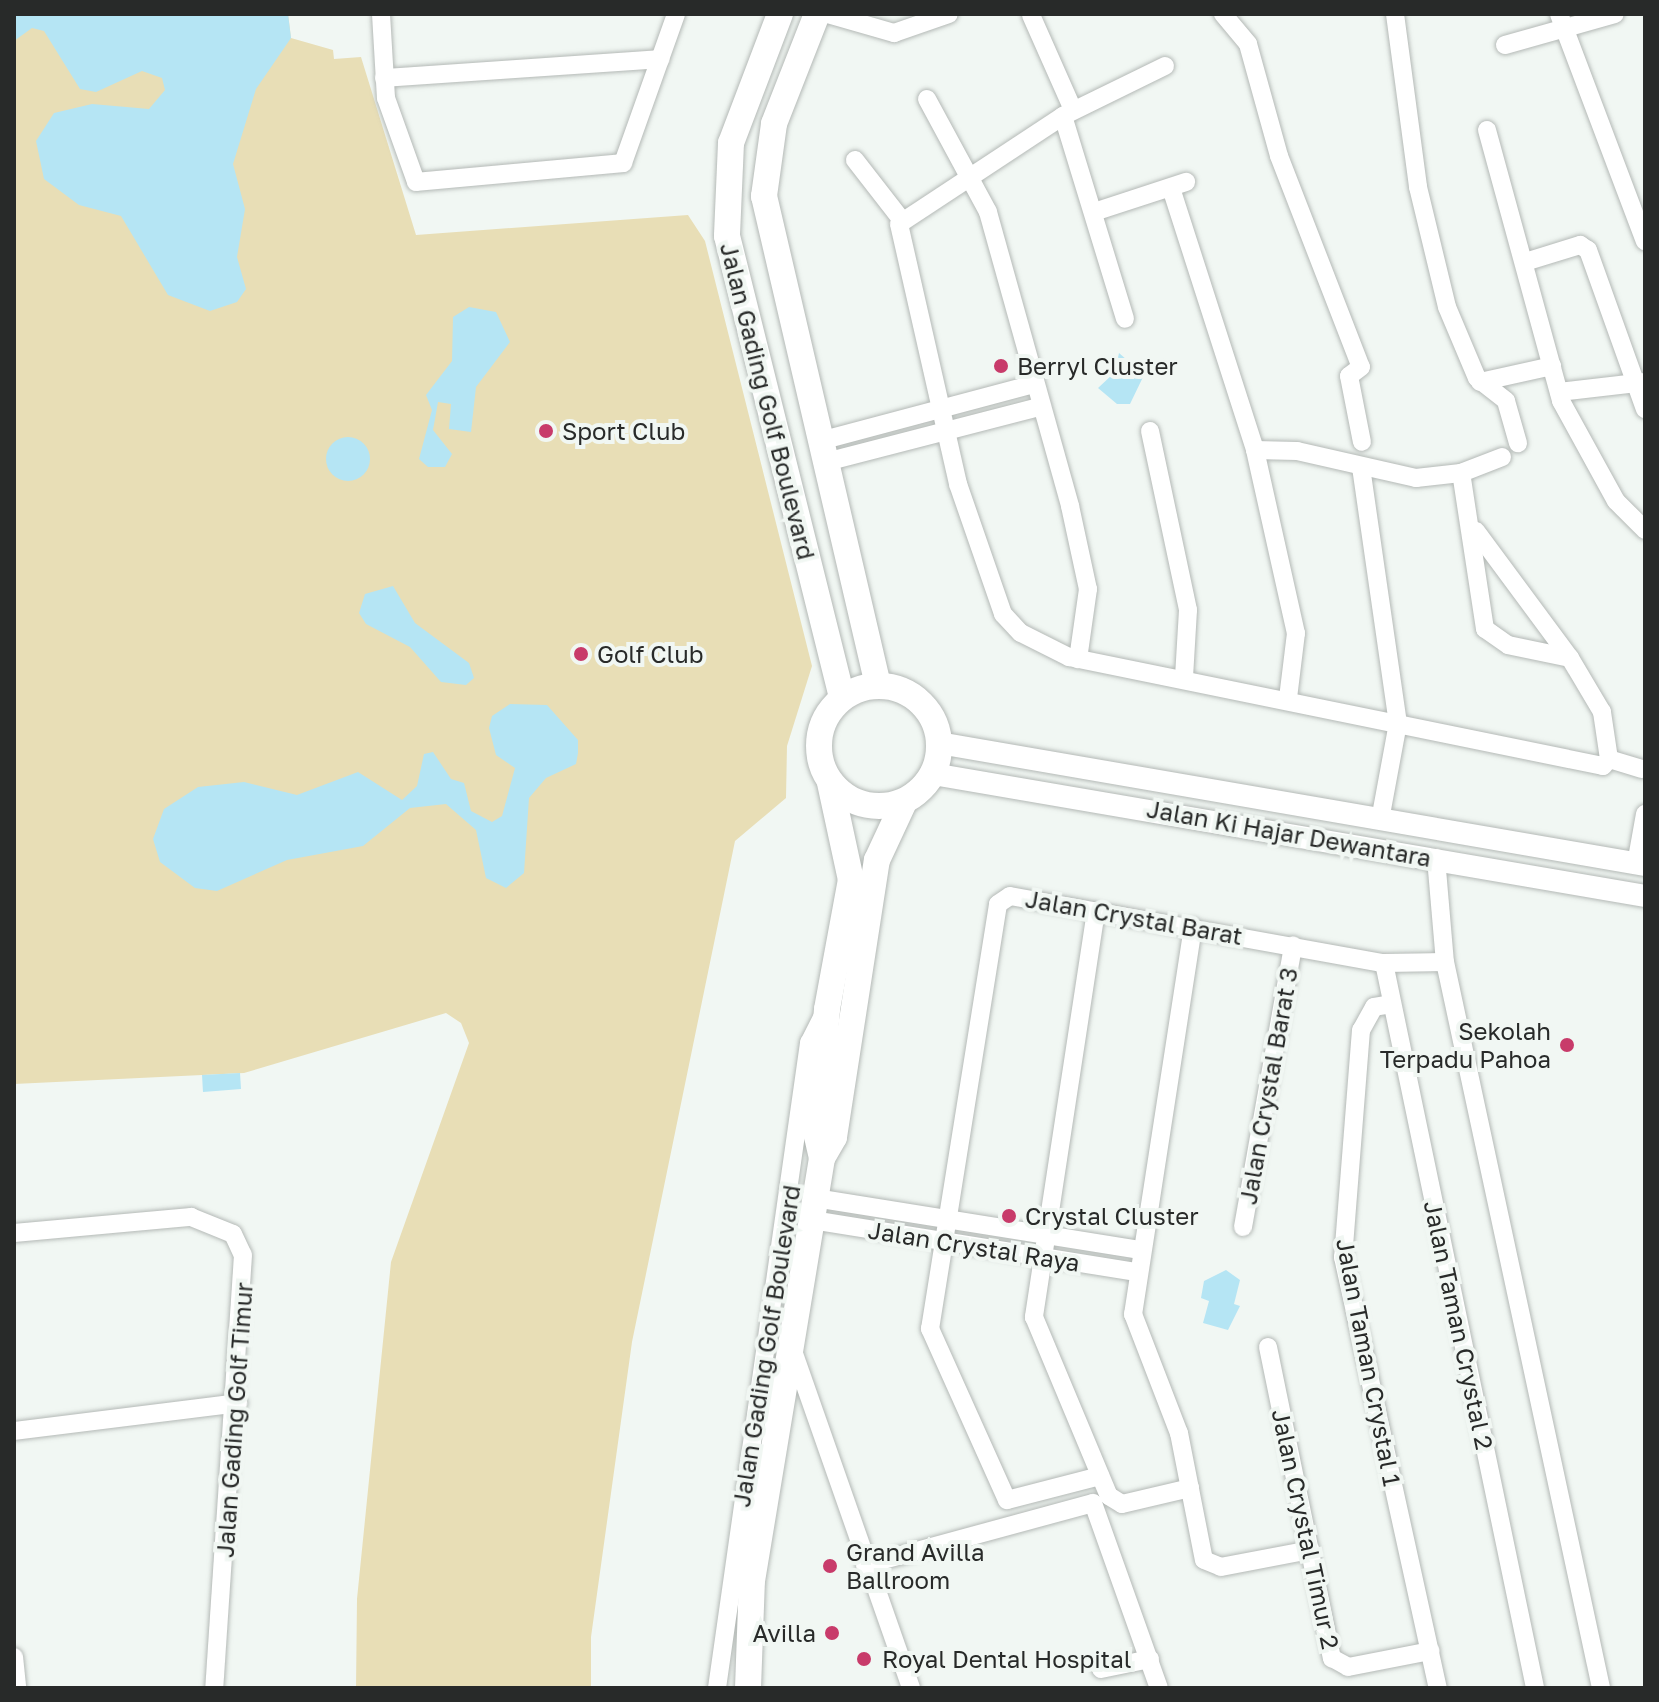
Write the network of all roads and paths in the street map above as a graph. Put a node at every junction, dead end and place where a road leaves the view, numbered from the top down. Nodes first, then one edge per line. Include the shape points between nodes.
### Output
1 (381, 14) edge
2 (676, 14) edge
3 (780, 14) edge
4 (817, 14) edge
5 (828, 14) edge
6 (949, 14) edge
7 (1223, 14) edge
8 (1395, 14) edge
9 (1615, 14) edge
10 (1031, 15) edge
11 (1561, 22) edge
12 (1505, 45) dead end
13 (660, 59) junction
14 (1165, 66) dead end
15 (384, 78) junction
16 (927, 99) dead end
17 (1068, 113) junction
18 (1487, 130) dead end
19 (855, 160) dead end
20 (972, 175) junction
21 (1094, 212) junction
22 (901, 219) junction
23 (1645, 241) edge
24 (1525, 262) junction
25 (1125, 319) dead end
26 (1552, 366) junction
27 (1480, 382) junction
28 (1034, 384) junction
29 (1640, 384) edge
30 (1559, 392) junction
31 (1039, 407) junction
32 (941, 409) junction
33 (1645, 409) edge
34 (946, 431) junction
35 (1150, 431) dead end
36 (1362, 442) dead end
37 (1518, 443) dead end
38 (1255, 450) junction
39 (823, 452) junction
40 (1502, 457) dead end
41 (1361, 467) junction
42 (1461, 473) junction
43 (1475, 529) junction
44 (1645, 530) edge
45 (1570, 658) junction
46 (1078, 659) junction
47 (1184, 677) junction
48 (878, 685) junction
49 (842, 698) junction
50 (1288, 698) junction
51 (1398, 723) junction
52 (939, 743) junction
53 (1609, 759) junction
54 (1641, 769) dead end
55 (933, 774) junction
56 (830, 783) junction
57 (904, 802) junction
58 (1645, 814) edge
59 (1380, 820) junction
60 (1436, 858) junction
61 (1641, 864) edge
62 (1645, 896) edge
63 (1096, 911) junction
64 (1193, 927) junction
65 (1293, 945) junction
66 (1445, 962) junction
67 (1384, 963) junction
68 (853, 985) junction
69 (1392, 1004) junction
70 (827, 1009) junction
71 (822, 1158) junction
72 (813, 1209) junction
73 (945, 1219) junction
74 (1243, 1227) dead end
75 (14, 1233) edge
76 (1042, 1234) junction
77 (942, 1241) junction
78 (1141, 1250) junction
79 (1039, 1256) junction
80 (1137, 1272) junction
81 (791, 1345) junction
82 (1268, 1347) dead end
83 (238, 1403) junction
84 (14, 1431) edge
85 (1100, 1476) junction
86 (1190, 1488) junction
87 (1310, 1550) junction
88 (865, 1565) junction
89 (1430, 1651) junction
90 (14, 1657) edge
91 (1150, 1659) junction
92 (1101, 1669) dead end
93 (17, 1688) edge
94 (214, 1688) edge
95 (717, 1688) edge
96 (748, 1688) edge
97 (911, 1688) edge
98 (1159, 1688) edge
99 (1438, 1688) edge
100 (1535, 1688) edge
101 (1601, 1688) edge

1 - 15 street
2 - 13 street
3 - 49 main road, Jalan Gading Golf Boulevard via 731,143 727,236
4 - 39 main road, Jalan Gading Golf Boulevard via 774,124 764,196
5 - 6 street via 894,33
7 - 36 street via 1248,44 1279,156 1361,367 1349,376
8 - 27 street via 1432,253
9 - 11 street
10 - 17 street
11 - 12 street
11 - 23 street
13 - 15 street
13 - 15 street via 623,163 544,173 414,181
14 - 17 street
16 - 20 street
17 - 20 street
17 - 21 street
18 - 24 street
19 - 22 street
20 - 22 street
20 - 28 street
21 - 25 street
21 - 38 street via 1179,185
22 - 32 street via 898,238
24 - 26 street
24 - 29 street via 1580,245 1588,250
26 - 27 street
26 - 30 street
27 - 37 street via 1506,401
28 - 31 street
28 - 32 street
29 - 30 street
29 - 33 street
30 - 44 street via 1616,501
31 - 34 street
31 - 46 street via 1086,576
32 - 34 street
32 - 39 street
34 - 39 street
34 - 46 street via 993,598 1021,633
35 - 47 street via 1188,610
38 - 41 street via 1297,451
38 - 50 street via 1296,633
39 - 48 main road, Jalan Gading Golf Boulevard
40 - 42 street
41 - 42 street via 1416,478
41 - 51 street
42 - 43 street
43 - 45 street
43 - 45 street via 1485,629 1508,645
45 - 53 street via 1602,712
46 - 47 street
47 - 50 street
48 - 49 main road
48 - 52 main road via 927,709
49 - 56 main road via 829,711 818,747
50 - 51 street
51 - 53 street via 1600,766
51 - 59 street
52 - 55 main road
52 - 59 street, Jalan Ki Hajar Dewantara
53 - 54 street
55 - 57 main road
55 - 60 street, Jalan Ki Hajar Dewantara
56 - 57 main road via 864,805
56 - 70 main road, Jalan Gading Golf Boulevard via 851,880
57 - 68 main road, Jalan Gading Golf Boulevard via 881,846
58 - 61 street
59 - 61 street, Jalan Ki Hajar Dewantara
60 - 62 street, Jalan Ki Hajar Dewantara
60 - 66 street
63 - 64 street, Jalan Crystal Barat
63 - 73 street, Jalan Crystal Barat via 1010,896 998,904
63 - 76 street
64 - 65 street, Jalan Crystal Barat
64 - 78 street
65 - 67 street, Jalan Crystal Barat
65 - 74 street, Jalan Crystal Barat 3
66 - 67 street, Jalan Crystal Barat
66 - 101 street
67 - 69 street, Jalan Taman Crystal 2
68 - 70 street
68 - 71 main road, Jalan Gading Golf Boulevard via 834,1137
69 - 89 street, Jalan Taman Crystal 1 via 1365,1014 1361,1030 1343,1257
69 - 100 street, Jalan Taman Crystal 2
70 - 71 main road, Jalan Gading Golf Boulevard via 816,1133
70 - 95 street, Jalan Gading Golf Boulevard via 809,1043
71 - 72 main road, Jalan Gading Golf Boulevard
72 - 73 street, Jalan Crystal Raya
72 - 77 street, Jalan Crystal Raya
72 - 81 main road, Jalan Gading Golf Boulevard
73 - 76 street, Jalan Crystal Raya
73 - 77 street, Jalan Crystal Barat
75 - 83 street, Jalan Gading Golf Timur via 191,1217 233,1234 243,1255 245,1307
76 - 78 street, Jalan Crystal Raya
76 - 79 street
77 - 79 street, Jalan Crystal Raya
77 - 85 street, Jalan Crystal Barat via 930,1329 1001,1495 1013,1501
78 - 80 street
79 - 80 street, Jalan Crystal Raya
79 - 85 street via 1034,1317
80 - 86 street via 1135,1323 1179,1433
81 - 88 street
81 - 96 main road, Jalan Gading Golf Boulevard via 752,1581
82 - 87 street, Jalan Crystal Timur 2
83 - 84 street
83 - 94 street, Jalan Gading Golf Timur
85 - 86 street via 1122,1504
86 - 87 street via 1202,1554 1211,1567
87 - 89 street, Jalan Crystal Timur 2 via 1338,1665
88 - 91 street via 1090,1502
88 - 97 street
89 - 99 street, Jalan Taman Crystal 1
90 - 93 street
91 - 92 street
91 - 98 street

